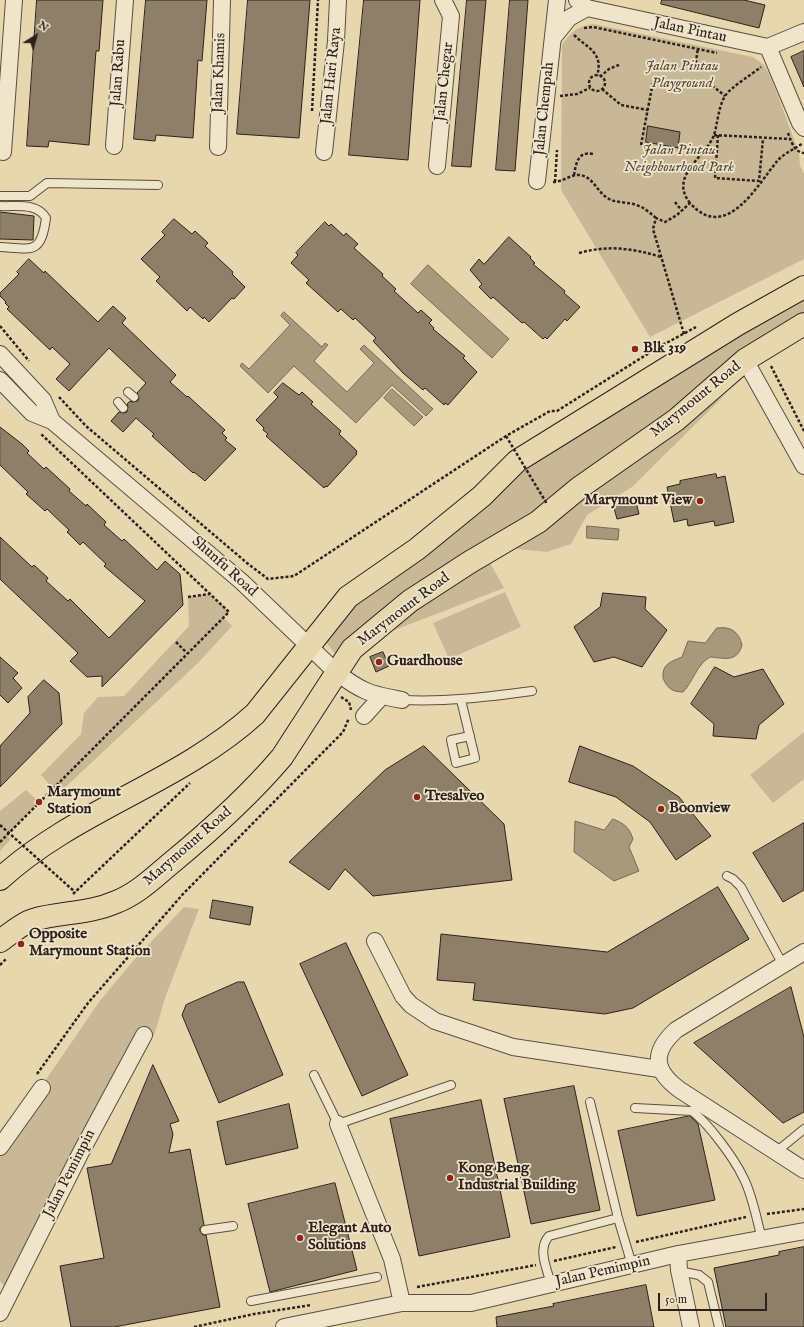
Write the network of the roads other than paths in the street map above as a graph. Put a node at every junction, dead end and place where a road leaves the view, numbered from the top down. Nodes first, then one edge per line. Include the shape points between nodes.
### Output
1 (14, 0) edge
2 (125, 0) edge
3 (222, 0) edge
4 (338, 0) edge
5 (443, 0) edge
6 (557, 0) edge
7 (582, 4) edge
8 (804, 32) edge
9 (553, 38) junction
10 (768, 48) junction
11 (804, 128) edge
12 (114, 146) dead end
13 (218, 147) dead end
14 (3, 152) dead end
15 (324, 152) dead end
16 (437, 166) dead end
17 (537, 181) road end
18 (158, 186) dead end
19 (0, 196) edge
20 (0, 206) edge
21 (0, 247) edge
22 (804, 287) edge
23 (804, 324) edge
24 (0, 354) edge
25 (756, 360) junction
26 (0, 380) edge
27 (52, 421) junction
28 (803, 459) edge
29 (309, 646) junction
30 (332, 679) junction
31 (532, 691) dead end
32 (382, 696) junction
33 (402, 700) joint
34 (461, 700) junction
35 (364, 716) dead end
36 (470, 736) junction
37 (727, 876) dead end
38 (0, 879) edge
39 (375, 941) dead end
40 (0, 942) edge
41 (804, 952) edge
42 (783, 965) junction
43 (144, 1036) dead end
44 (659, 1069) junction
45 (314, 1075) dead end
46 (37, 1084) road end
47 (451, 1084) dead end
48 (590, 1102) dead end
49 (635, 1108) dead end
50 (338, 1124) junction
51 (804, 1129) edge
52 (0, 1147) edge
53 (776, 1152) junction
54 (804, 1170) edge
55 (618, 1218) junction
56 (233, 1226) dead end
57 (205, 1230) dead end
58 (804, 1231) edge
59 (762, 1239) junction
60 (678, 1254) junction
61 (632, 1265) junction
62 (679, 1270) junction
63 (377, 1276) dead end
64 (551, 1284) junction
65 (400, 1297) junction
66 (251, 1301) dead end
67 (0, 1313) edge
68 (284, 1327) edge
69 (691, 1327) edge
70 (719, 1327) edge

1 - 14 street
2 - 12 street, Jalan Rabu
3 - 13 street, Jalan Khamis
4 - 15 street, Jalan Hari Raya
5 - 16 street, Jalan Chegar via 451,16
6 - 9 street, Jalan Chempah
7 - 9 street
7 - 10 street, Jalan Pintau via 701,42
8 - 10 street
9 - 17 street, Jalan Chempah
10 - 11 street via 768,65
18 - 19 lane via 47,183 30,196
20 - 21 lane via 34,207 40,209 46,218 44,237 35,246 30,249
22 - 29 main road via 738,324 517,461 482,496 417,550 348,597
23 - 25 main road, Marymount Road
24 - 27 street, Shunfu Road via 43,400
25 - 28 street
25 - 30 main road, Marymount Road via 579,488 538,522 410,601 352,649
26 - 27 street, Shunfu Road via 32,413
27 - 29 street, Shunfu Road via 242,582
29 - 30 street, Shunfu Road
29 - 38 main road via 255,714 238,729 181,767 82,820 18,863
30 - 32 street, Shunfu Road via 372,695
30 - 40 main road, Marymount Road via 282,757 257,786 200,839 136,892 94,910 32,920
31 - 34 lane
32 - 33 street, Shunfu Road
32 - 35 street
33 - 34 lane
34 - 36 lane
36 - 36 lane via 475,758 456,763 450,740
37 - 42 lane via 741,887
39 - 44 street via 403,996 435,1020 513,1047
41 - 42 street
42 - 44 street via 676,1030 662,1048 658,1058
43 - 67 street, Jalan Pemimpin via 88,1139
44 - 53 street via 680,1090
45 - 50 lane
46 - 52 street
47 - 50 lane
48 - 55 lane
49 - 59 lane via 692,1112 699,1117 731,1157 744,1178
50 - 65 street via 392,1259
51 - 53 lane
53 - 54 street
55 - 61 lane
55 - 64 lane via 549,1236 542,1248
56 - 57 lane
58 - 59 street, Jalan Pemimpin
59 - 60 street, Jalan Pemimpin
60 - 61 street, Jalan Pemimpin
60 - 62 street
61 - 64 street, Jalan Pemimpin
62 - 69 street
62 - 70 lane via 699,1275 708,1282
63 - 66 lane
64 - 65 street, Jalan Pemimpin via 471,1303
65 - 68 street, Jalan Pemimpin

